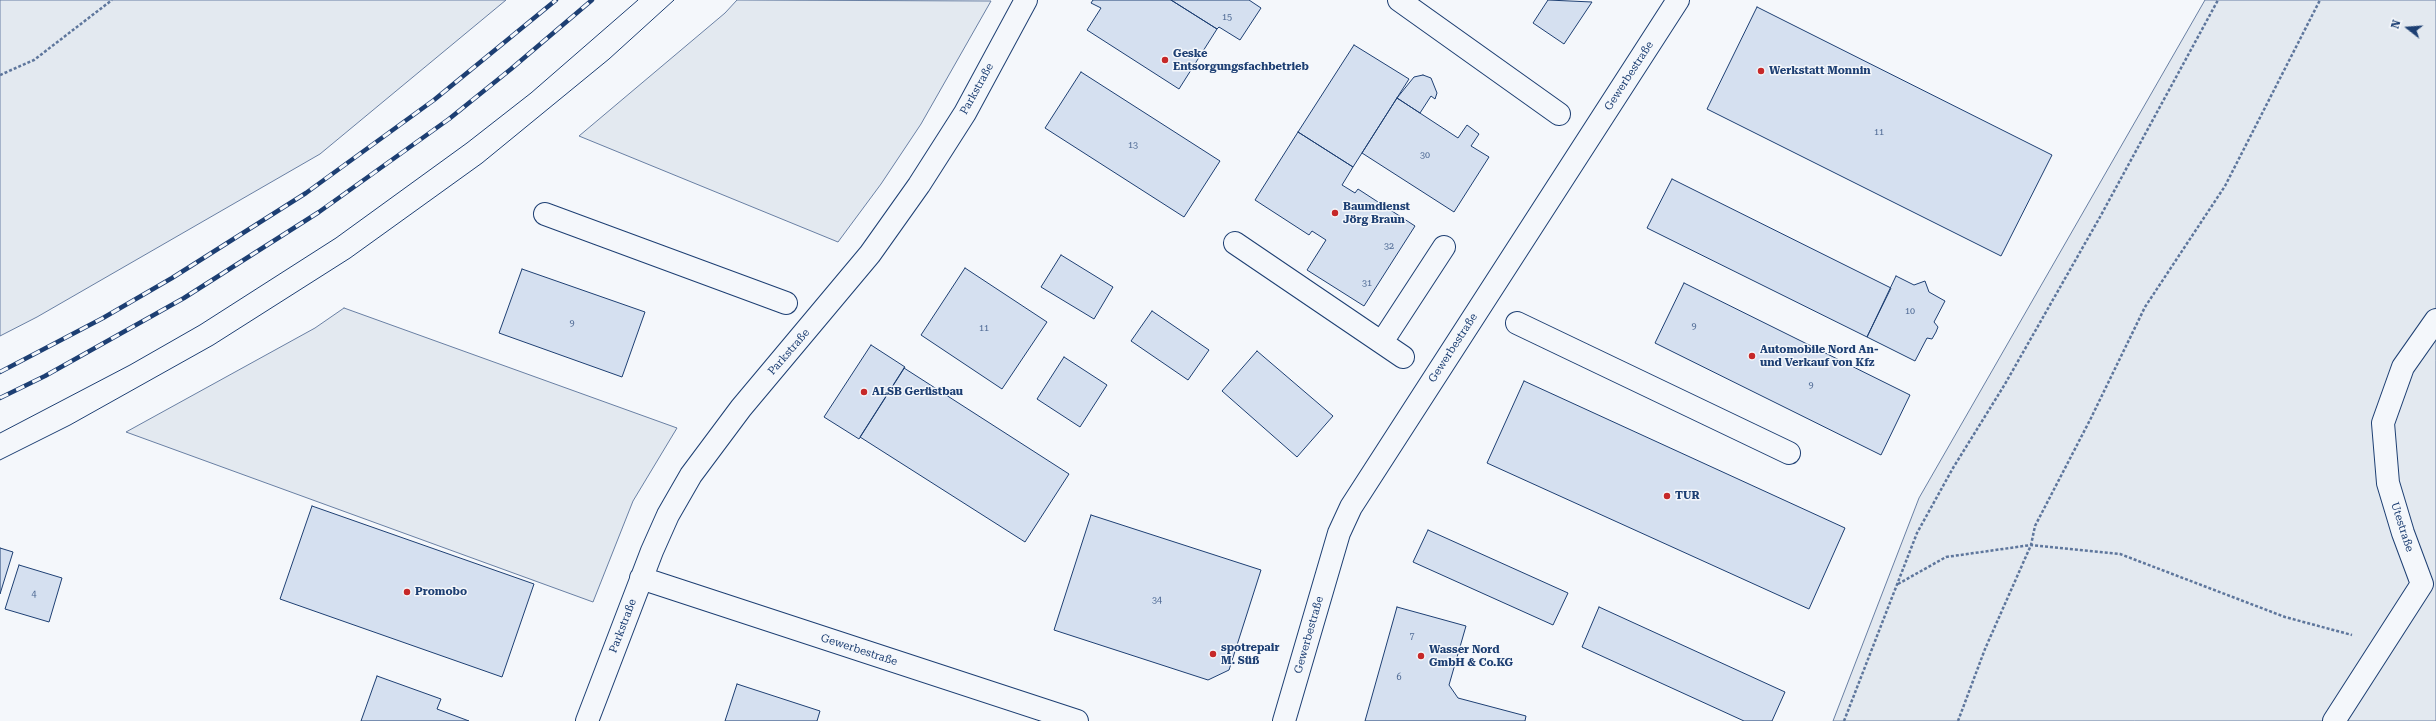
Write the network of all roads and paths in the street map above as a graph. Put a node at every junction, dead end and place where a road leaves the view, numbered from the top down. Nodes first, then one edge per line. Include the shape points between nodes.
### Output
1 (112, 0) edge
2 (1026, 0) edge
3 (1399, 0) edge
4 (1678, 0) edge
5 (2218, 0) edge
6 (2320, 0) edge
7 (0, 75) edge
8 (1559, 114) dead end
9 (545, 214) dead end
10 (1235, 243) dead end
11 (1444, 247) dead end
12 (786, 303) dead end
13 (2436, 320) edge
14 (1517, 323) dead end
15 (1382, 342) junction
16 (1403, 357) dead end
17 (1789, 453) dead end
18 (2031, 545) junction
19 (641, 578) junction
20 (1898, 584) junction
21 (2384, 644) junction
22 (587, 721) edge
23 (1077, 721) edge
24 (1284, 721) edge
25 (1844, 721) edge
26 (1958, 721) edge
27 (2334, 721) edge

1 - 7 path via 34,60
2 - 19 street, Parkstraße via 965,113 903,208 840,291 741,408 691,475 662,527
3 - 8 street
4 - 24 street, Gewerbestraße via 1351,507 1339,533
5 - 20 path via 2100,217 1917,533
6 - 18 path via 2225,186 2145,307 2092,418 2035,526
9 - 12 street
10 - 15 street
11 - 15 street
13 - 21 street, Utestraße via 2403,367 2383,423 2388,483 2422,584
14 - 17 street
15 - 16 street
18 - 20 path via 1946,557
18 - 21 path via 2120,554 2286,617
18 - 26 path via 1985,649
19 - 22 street, Parkstraße
19 - 23 street, Gewerbestraße
20 - 25 path
21 - 27 street, Utestraße

